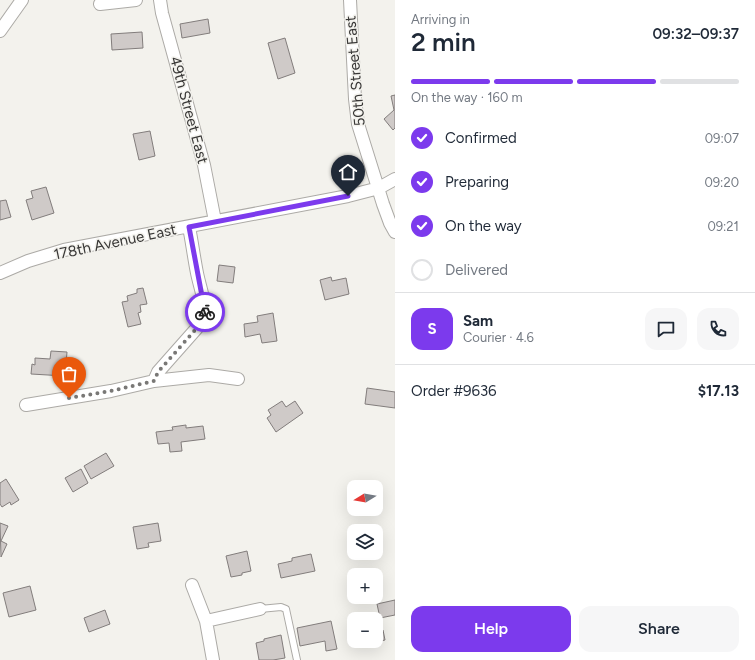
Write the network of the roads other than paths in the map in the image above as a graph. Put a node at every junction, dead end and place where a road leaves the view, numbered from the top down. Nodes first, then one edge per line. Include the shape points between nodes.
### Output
1 (22, 0) edge
2 (136, 0) edge
3 (160, 0) edge
4 (350, 0) edge
5 (100, 4) dead end
6 (0, 31) edge
7 (395, 180) edge
8 (379, 188) junction
9 (215, 221) junction
10 (189, 227) junction
11 (395, 232) edge
12 (0, 273) edge
13 (238, 379) dead end
14 (154, 381) junction
15 (26, 405) dead end
16 (192, 585) dead end
17 (260, 609) joint
18 (206, 621) junction
19 (213, 660) edge
20 (297, 660) edge

1 - 6 street
2 - 5 street
3 - 9 street, 49th Street East via 204,166
4 - 8 street, 50th Street East via 358,124
7 - 8 street, 178th Avenue East
8 - 9 street, 178th Avenue East
8 - 11 street, 50th Street East
9 - 10 street, 178th Avenue East
10 - 12 street, 178th Avenue East via 64,250
10 - 14 street via 203,297 204,320 158,372
13 - 14 street via 209,375
14 - 15 street
16 - 18 street
17 - 18 street
17 - 20 lane via 281,607 286,610
18 - 19 street

